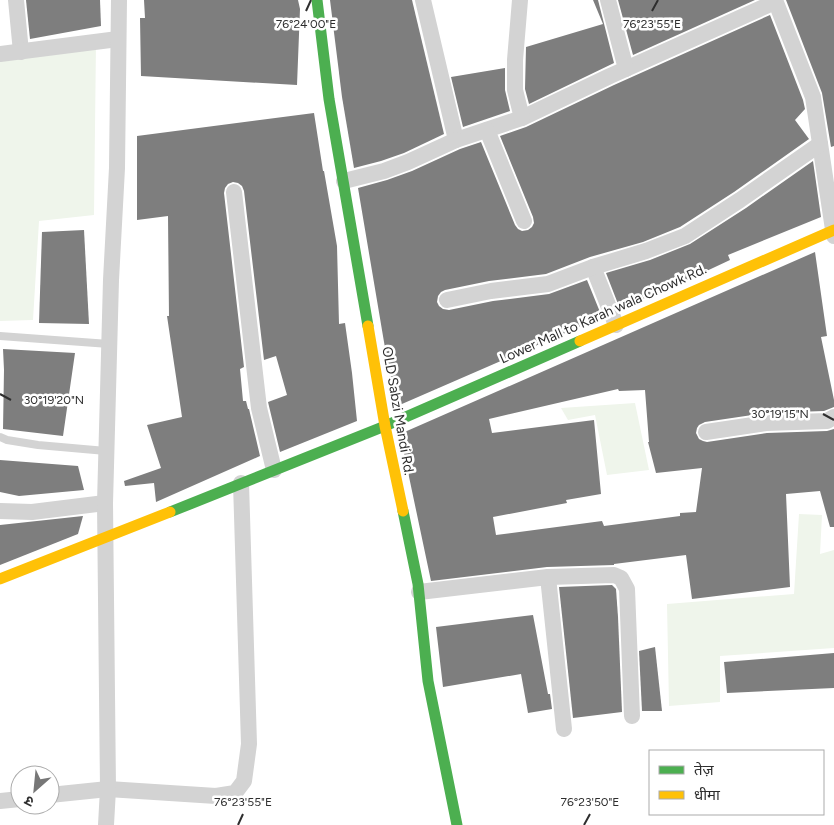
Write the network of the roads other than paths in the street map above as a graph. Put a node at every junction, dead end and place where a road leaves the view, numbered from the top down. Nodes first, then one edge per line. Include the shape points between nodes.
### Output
1 (16, 0) edge
2 (118, 0) edge
3 (317, 0) edge
4 (424, 0) edge
5 (520, 0) edge
6 (608, 0) edge
7 (775, 1) edge
8 (118, 39) junction
9 (21, 52) junction
10 (0, 54) edge
11 (626, 69) junction
12 (522, 118) junction
13 (487, 130) junction
14 (456, 140) junction
15 (820, 144) junction
16 (344, 181) junction
17 (234, 192) dead end
18 (524, 221) dead end
19 (834, 230) edge
20 (834, 236) edge
21 (593, 267) junction
22 (447, 300) dead end
23 (616, 325) junction
24 (0, 336) edge
25 (109, 344) junction
26 (834, 418) edge
27 (385, 426) junction
28 (706, 432) dead end
29 (0, 437) edge
30 (106, 451) junction
31 (274, 470) junction
32 (241, 483) junction
33 (104, 503) junction
34 (0, 511) edge
35 (106, 537) junction
36 (548, 577) junction
37 (0, 579) edge
38 (418, 592) junction
39 (632, 716) dead end
40 (564, 729) dead end
41 (108, 789) junction
42 (60, 794) edge
43 (106, 825) edge
44 (457, 825) edge

1 - 9 street
2 - 8 street
3 - 16 street, OLD Sabzi Mandi Rd. via 329,99
4 - 14 street
5 - 12 street via 515,90
6 - 11 street
7 - 11 street
7 - 15 street via 813,97
8 - 9 street
8 - 25 street via 118,168
9 - 10 street
11 - 12 street
12 - 13 street
13 - 14 street
13 - 18 street
14 - 16 street via 408,162
15 - 19 street
15 - 21 street via 685,236
16 - 27 street, OLD Sabzi Mandi Rd.
17 - 31 street via 258,408
19 - 20 street
19 - 23 street, Lower Mall to Karah wala Chowk Rd.
21 - 22 street via 548,284
21 - 23 street
23 - 27 street, Lower Mall to Karah wala Chowk Rd.
24 - 25 lane
25 - 30 street
26 - 28 street
27 - 31 street, Lower Mall to Karah wala Chowk Rd.
27 - 38 street, OLD Sabzi Mandi Rd.
29 - 30 lane via 38,445
30 - 33 street
31 - 32 street, Lower Mall to Karah wala Chowk Rd.
32 - 35 street, Lower Mall to Karah wala Chowk Rd.
32 - 41 street via 249,744 244,781 235,793 216,796
33 - 34 street via 32,512
33 - 35 street
35 - 37 street, Lower Mall to Karah wala Chowk Rd.
35 - 41 street
36 - 38 street
36 - 39 street via 614,575 622,578 627,590
36 - 40 street
38 - 44 street, OLD Sabzi Mandi Rd. via 428,681
41 - 42 street
41 - 43 street

